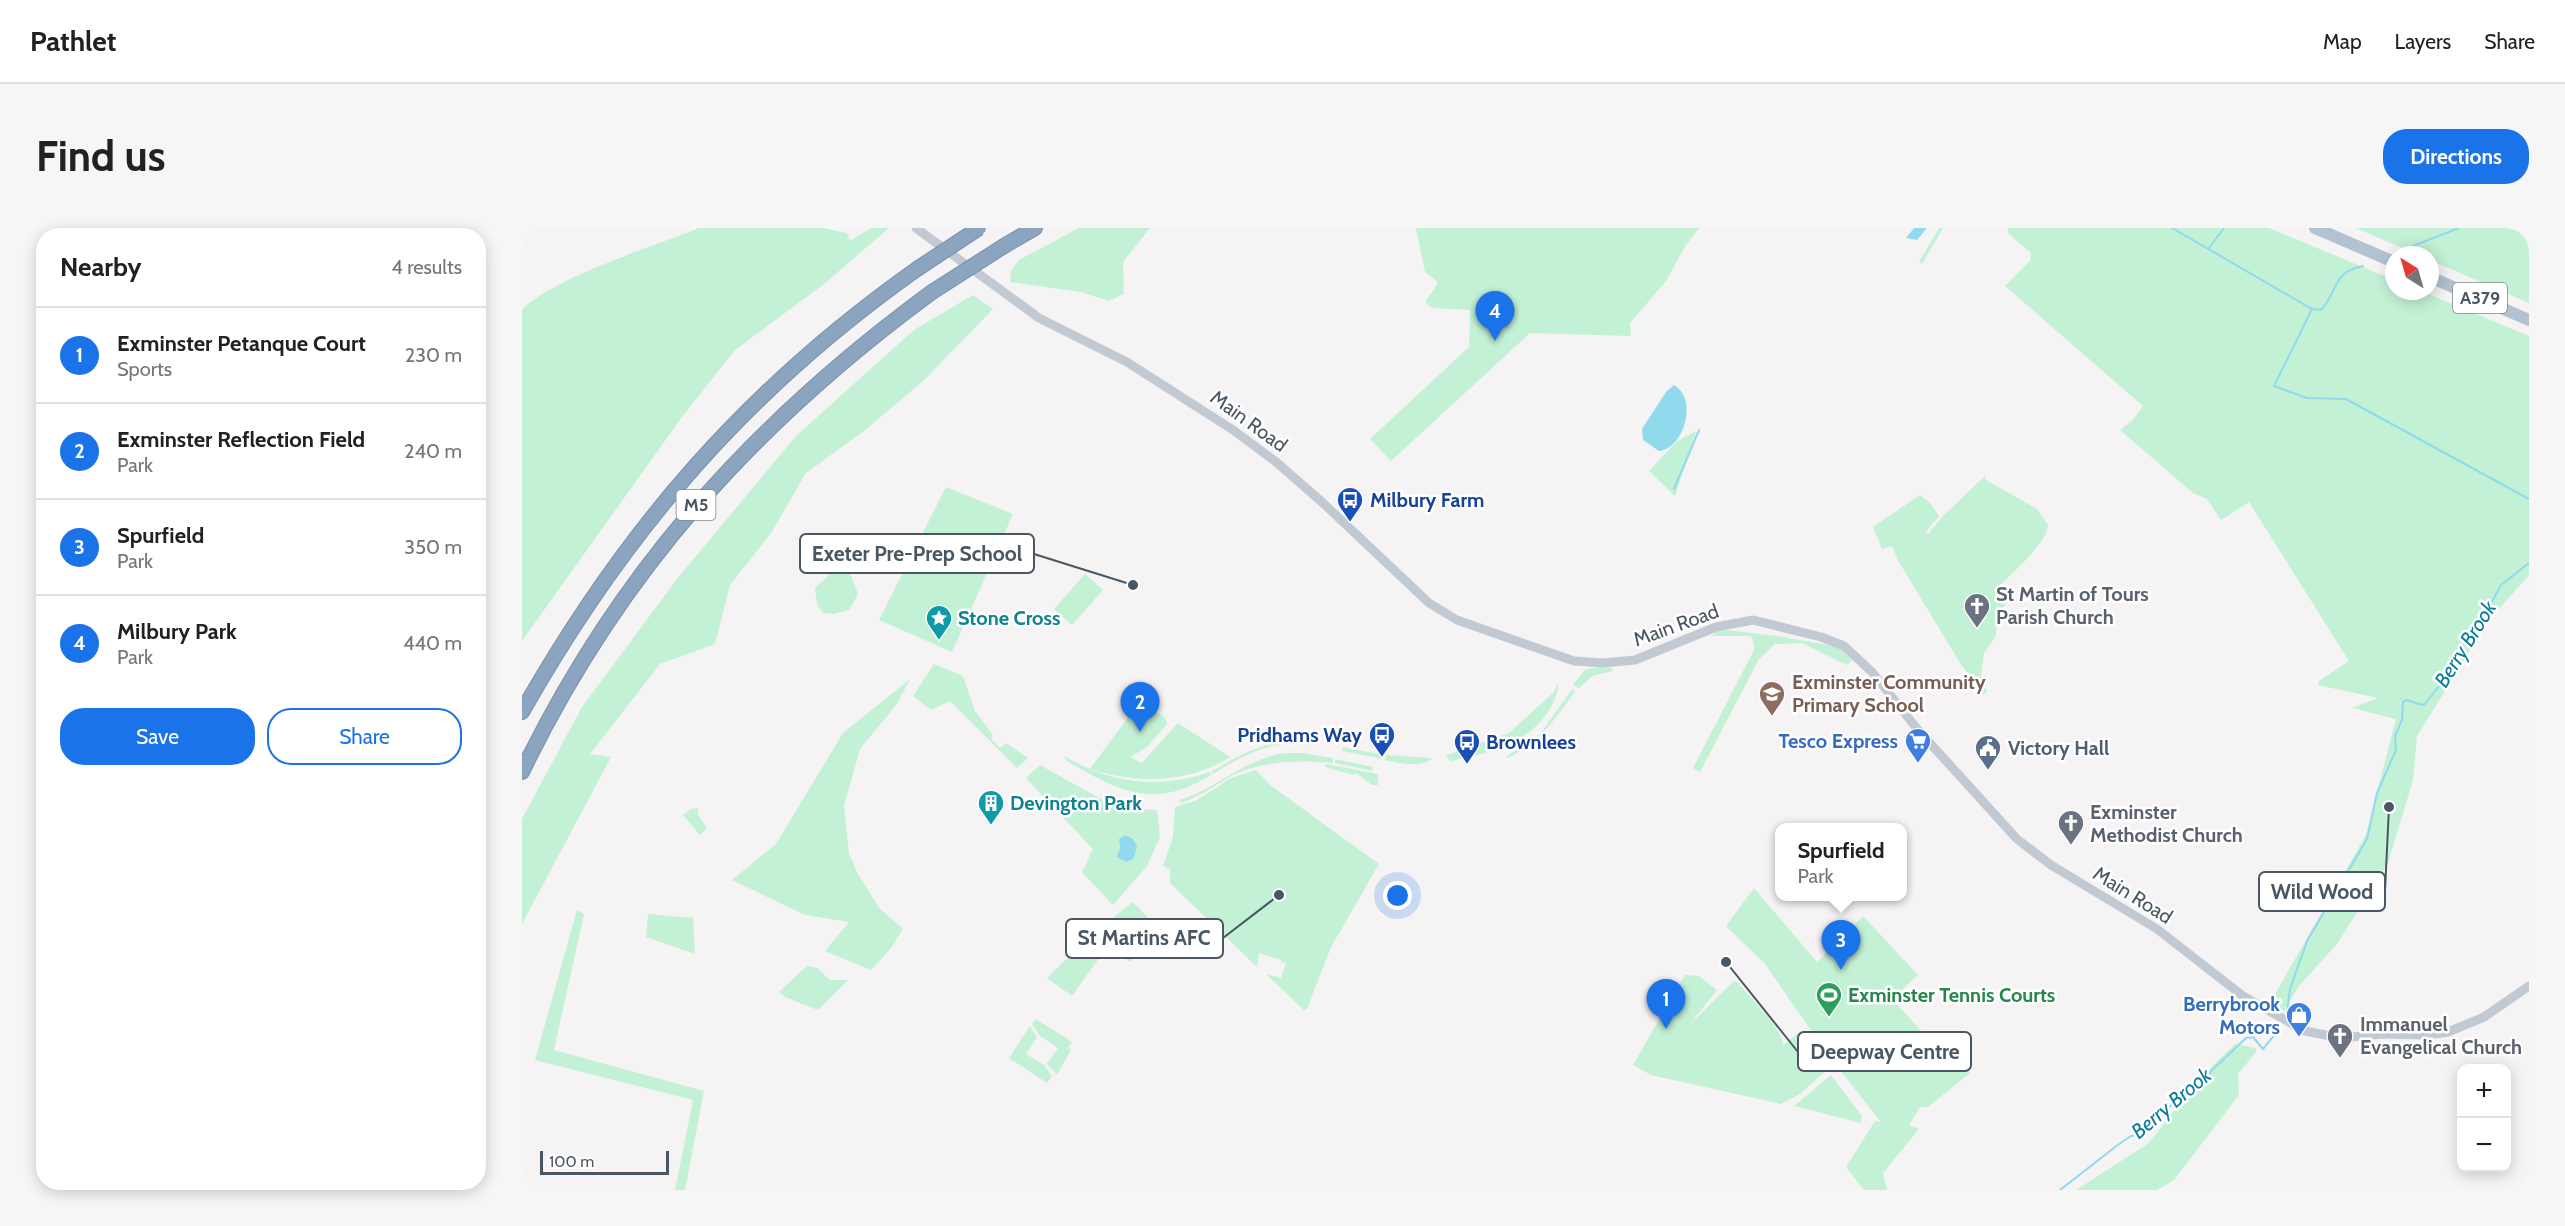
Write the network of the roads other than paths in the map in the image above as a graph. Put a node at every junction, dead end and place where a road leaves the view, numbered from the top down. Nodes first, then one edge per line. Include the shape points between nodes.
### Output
1 (916, 228) edge
2 (979, 228) edge
3 (1035, 228) edge
4 (2315, 228) edge
5 (2385, 258) edge
6 (2439, 281) edge
7 (2529, 320) edge
8 (522, 712) edge
9 (522, 772) edge
10 (2529, 986) edge

1 - 10 street, Main Road via 1039,318 1127,362 1233,430 1323,503 1429,603 1457,620 1574,661 1603,663 1635,660 1716,627 1753,620 1844,646 1872,672 1918,730 2017,839 2051,865 2157,929 2243,996 2305,1031 2341,1038 2448,1032 2484,1017
2 - 8 highway, M5, bridge via 872,301 807,354 739,418 687,474 591,597
3 - 9 highway, M5, bridge via 932,292 888,325 803,395 710,489 620,604 546,724
4 - 5 main road
6 - 7 main road, A379

